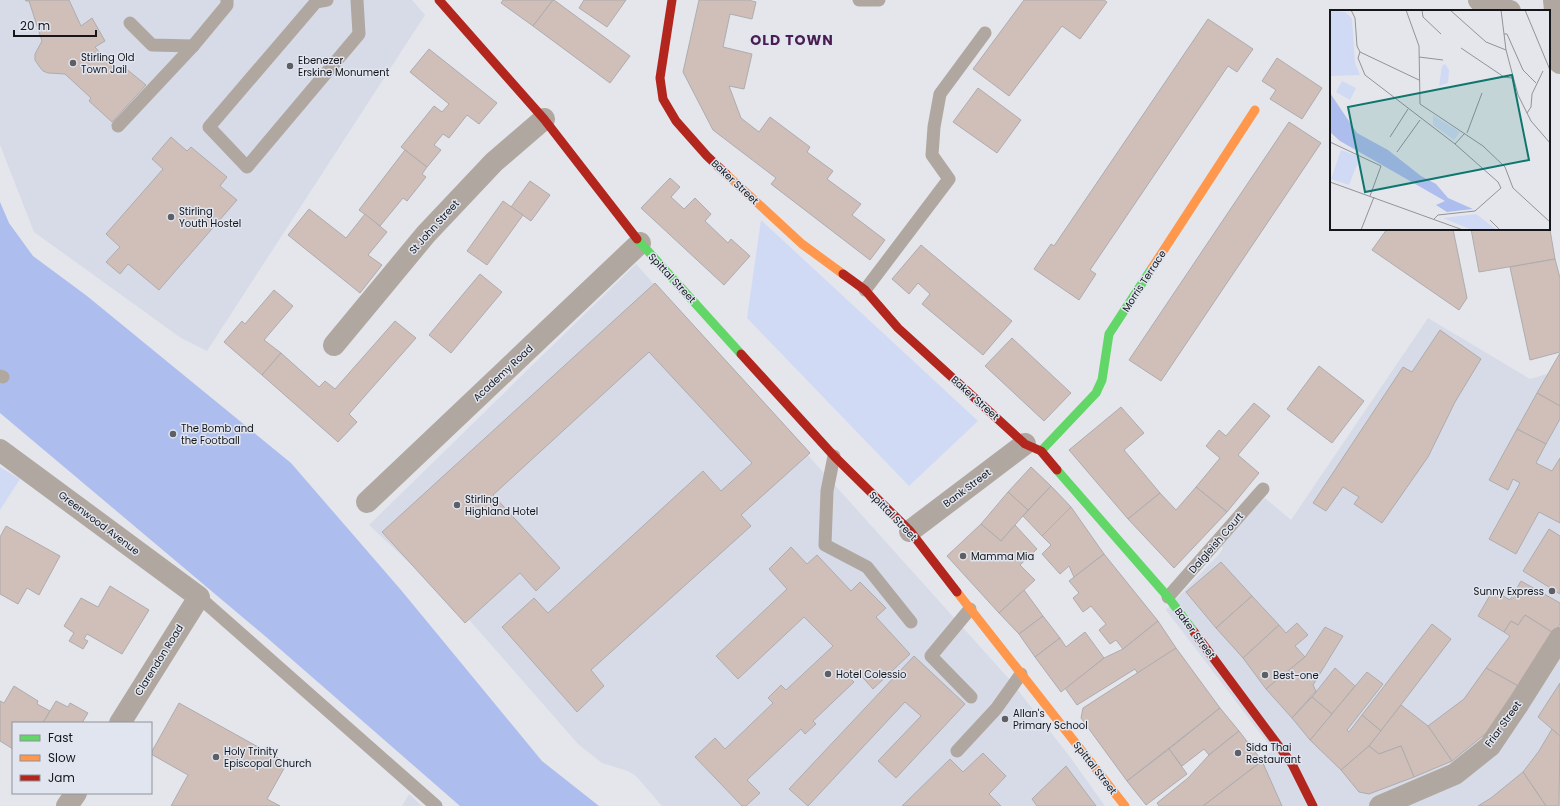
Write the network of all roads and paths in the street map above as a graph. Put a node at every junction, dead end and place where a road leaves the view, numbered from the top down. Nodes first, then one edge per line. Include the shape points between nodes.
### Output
1 (228, 0) edge
2 (327, 0) edge
3 (357, 0) edge
4 (439, 0) edge
5 (672, 0) edge
6 (859, 0) edge
7 (879, 0) edge
8 (1479, 0) edge
9 (1506, 10) edge
10 (1553, 14) edge
11 (130, 23) dead end
12 (985, 33) dead end
13 (193, 46) junction
14 (1560, 63) edge
15 (1255, 110) dead end
16 (544, 119) junction
17 (118, 126) dead end
18 (640, 243) junction
19 (865, 290) junction
20 (334, 345) dead end
21 (1033, 447) junction
22 (0, 450) edge
23 (834, 456) junction
24 (1263, 489) dead end
25 (367, 502) dead end
26 (910, 531) junction
27 (1168, 596) junction
28 (199, 597) junction
29 (970, 609) junction
30 (911, 622) dead end
31 (1560, 638) edge
32 (1021, 674) junction
33 (971, 697) dead end
34 (121, 722) edge
35 (956, 751) dead end
36 (75, 794) edge
37 (68, 806) edge
38 (436, 806) edge
39 (1125, 806) edge
40 (1313, 806) edge
41 (1380, 806) edge

1 - 13 lane via 226,6
2 - 3 lane via 316,2 209,127 247,167 359,34
4 - 16 street
5 - 19 street, Baker Street via 660,78 663,99 676,121 708,156 802,244
6 - 7 lane
8 - 9 street via 1484,5
10 - 14 street
11 - 13 lane via 152,45
12 - 19 lane via 940,94 932,155 949,179
13 - 17 lane
15 - 21 street, Morris Terrace via 1109,334 1102,380 1096,393
16 - 18 street
16 - 20 street, St John Street via 494,162 426,234
18 - 23 street, Spittal Street
18 - 25 street, Academy Road
19 - 21 street, Baker Street via 898,328
21 - 26 street, Bank Street
21 - 27 street, Baker Street
22 - 28 street, Greenwood Avenue
23 - 26 street, Spittal Street
23 - 30 lane via 827,492 825,545 867,567
24 - 27 lane, Dalgleish Court
26 - 29 street, Spittal Street
27 - 40 street, Baker Street via 1292,764
28 - 34 street, Clarendon Road
28 - 38 lane
29 - 32 street, Spittal Street
29 - 33 lane via 931,656
31 - 41 street, Friar Street via 1490,746 1455,774
32 - 35 lane via 996,709
32 - 39 street, Spittal Street
36 - 37 street

